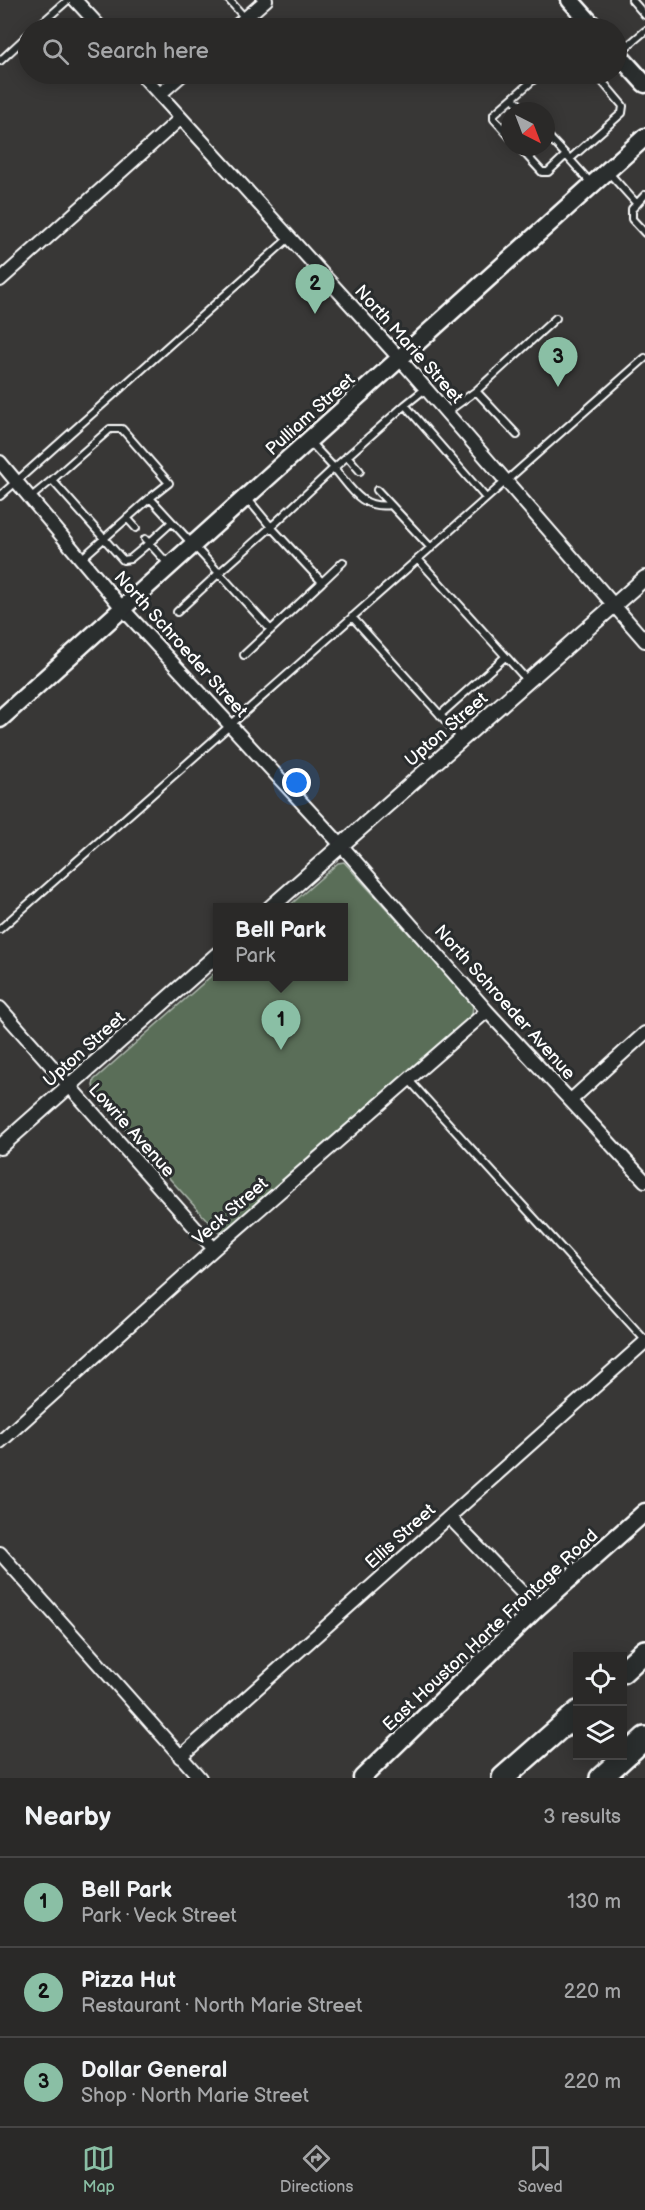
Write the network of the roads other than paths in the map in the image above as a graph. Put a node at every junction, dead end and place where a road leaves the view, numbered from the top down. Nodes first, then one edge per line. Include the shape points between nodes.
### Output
1 (68, 0) edge
2 (75, 0) edge
3 (229, 0) edge
4 (266, 0) edge
5 (570, 0) edge
6 (632, 0) edge
7 (645, 15) edge
8 (47, 18) edge
9 (92, 18) edge
10 (245, 18) joint
11 (585, 18) edge
12 (645, 31) edge
13 (18, 44) edge
14 (627, 45) edge
15 (0, 61) edge
16 (627, 62) edge
17 (643, 77) edge
18 (150, 84) edge
19 (172, 84) edge
20 (529, 84) edge
21 (604, 84) edge
22 (160, 94) junction
23 (513, 98) junction
24 (508, 102) edge
25 (517, 102) edge
26 (501, 108) edge
27 (181, 118) junction
28 (501, 127) edge
29 (645, 137) edge
30 (555, 143) edge
31 (527, 156) edge
32 (568, 157) junction
33 (607, 171) junction
34 (592, 185) junction
35 (645, 195) edge
36 (637, 204) junction
37 (645, 233) edge
38 (290, 238) junction
39 (0, 280) edge
40 (556, 318) dead end
41 (645, 358) edge
42 (400, 359) junction
43 (425, 388) junction
44 (476, 391) junction
45 (405, 405) junction
46 (446, 413) junction
47 (517, 435) dead end
48 (309, 441) junction
49 (347, 456) junction
50 (0, 462) edge
51 (334, 468) junction
52 (360, 471) dead end
53 (52, 480) junction
54 (506, 481) junction
55 (16, 482) junction
56 (377, 490) dead end
57 (0, 496) edge
58 (246, 497) junction
59 (30, 498) junction
60 (150, 498) junction
61 (486, 498) junction
62 (391, 505) junction
63 (127, 518) junction
64 (172, 522) junction
65 (271, 527) junction
66 (136, 528) dead end
67 (103, 538) junction
68 (147, 541) junction
69 (193, 544) junction
70 (430, 548) junction
71 (81, 559) junction
72 (418, 559) junction
73 (343, 562) dead end
74 (169, 565) junction
75 (219, 573) junction
76 (645, 578) edge
77 (322, 582) junction
78 (614, 606) junction
79 (122, 608) junction
80 (177, 612) dead end
81 (352, 617) junction
82 (272, 630) junction
83 (645, 641) edge
84 (244, 655) dead end
85 (505, 657) junction
86 (528, 681) junction
87 (441, 715) junction
88 (0, 719) edge
89 (230, 725) junction
90 (462, 739) junction
91 (341, 845) junction
92 (276, 903) edge
93 (0, 929) edge
94 (213, 958) edge
95 (0, 1008) edge
96 (487, 1011) junction
97 (645, 1033) edge
98 (409, 1079) junction
99 (69, 1086) junction
100 (571, 1100) junction
101 (0, 1147) edge
102 (645, 1181) edge
103 (214, 1249) junction
104 (645, 1341) edge
105 (0, 1442) edge
106 (645, 1512) edge
107 (449, 1517) junction
108 (0, 1553) edge
109 (537, 1608) junction
110 (645, 1649) edge
111 (627, 1668) edge
112 (573, 1716) edge
113 (645, 1738) edge
114 (645, 1744) edge
115 (180, 1757) junction
116 (607, 1772) edge
117 (200, 1778) edge
118 (362, 1778) edge
119 (503, 1778) edge

1 - 8 lane
2 - 9 street
3 - 10 lane
4 - 10 street
5 - 11 main road
6 - 7 lane
12 - 14 lane
13 - 15 lane
16 - 17 main road
18 - 22 street, North Marie Street
19 - 22 street
20 - 23 lane
21 - 32 lane via 623,106 622,113
22 - 27 street, North Marie Street
23 - 24 lane
23 - 25 lane
26 - 28 lane via 494,114
27 - 38 street, North Marie Street
27 - 39 street
29 - 33 main road, Pulliam Street
30 - 32 lane
31 - 32 lane via 542,172
32 - 34 lane
33 - 34 main road, Pulliam Street
33 - 36 lane
34 - 42 main road, Pulliam Street
35 - 36 lane
36 - 37 lane via 632,209 632,219
38 - 42 street, North Marie Street
38 - 55 lane
40 - 44 lane
41 - 54 lane
42 - 43 street, North Marie Street
42 - 48 main road, Pulliam Street
43 - 45 lane
43 - 46 street, North Marie Street
44 - 46 lane
44 - 47 lane
45 - 49 lane
45 - 61 lane
46 - 54 street, North Marie Street
48 - 51 lane
48 - 58 main road, Pulliam Street
49 - 51 lane
49 - 52 lane
50 - 55 street, North Schroeder Street
51 - 62 lane via 360,499 375,507
51 - 65 lane
53 - 59 lane
53 - 60 lane via 110,429 122,429 169,483
53 - 67 lane
54 - 61 lane
54 - 78 street, North Marie Street
55 - 57 lane
55 - 59 street, North Schroeder Street
56 - 62 lane
58 - 65 lane
58 - 69 main road, Pulliam Street
59 - 71 street, North Schroeder Street
60 - 63 lane
60 - 64 lane
61 - 70 lane
62 - 70 lane
63 - 66 lane
63 - 67 lane
64 - 68 lane
64 - 69 lane
65 - 75 lane
65 - 77 lane
67 - 68 lane via 123,560 130,559
67 - 71 lane
68 - 74 lane
69 - 74 main road, Pulliam Street
69 - 75 lane
70 - 72 lane
71 - 79 street, North Schroeder Street
72 - 81 lane
72 - 85 lane
73 - 77 lane
74 - 79 main road, Pulliam Street
75 - 80 lane
75 - 82 lane
76 - 78 street, Upton Street
77 - 82 lane
78 - 83 street, North Marie Street
78 - 86 street, Upton Street
79 - 88 main road, Pulliam Street
79 - 89 street, North Schroeder Street
81 - 87 lane
81 - 89 lane
82 - 84 lane
85 - 86 lane
85 - 87 lane
86 - 90 street, Upton Street
87 - 90 lane
89 - 91 street, North Schroeder Street
89 - 93 lane
90 - 91 street, Upton Street
91 - 92 street, Upton Street
91 - 96 street, North Schroeder Avenue
94 - 99 street, Upton Street
95 - 99 street, Lowrie Avenue
96 - 98 street, Veck Street
96 - 100 street, North Schroeder Avenue
97 - 100 street
98 - 103 street, Veck Street
98 - 104 lane
99 - 101 street, Upton Street
99 - 103 street, Lowrie Avenue
100 - 102 street, North Schroeder Avenue
103 - 105 street, Veck Street
104 - 107 street, Ellis Street
106 - 109 main road, East Houston Harte Frontage Road
107 - 109 street
107 - 115 street, Ellis Street
108 - 115 street
109 - 118 main road, East Houston Harte Frontage Road
110 - 111 highway
112 - 119 highway
113 - 116 highway
114 - 116 highway
115 - 117 street

